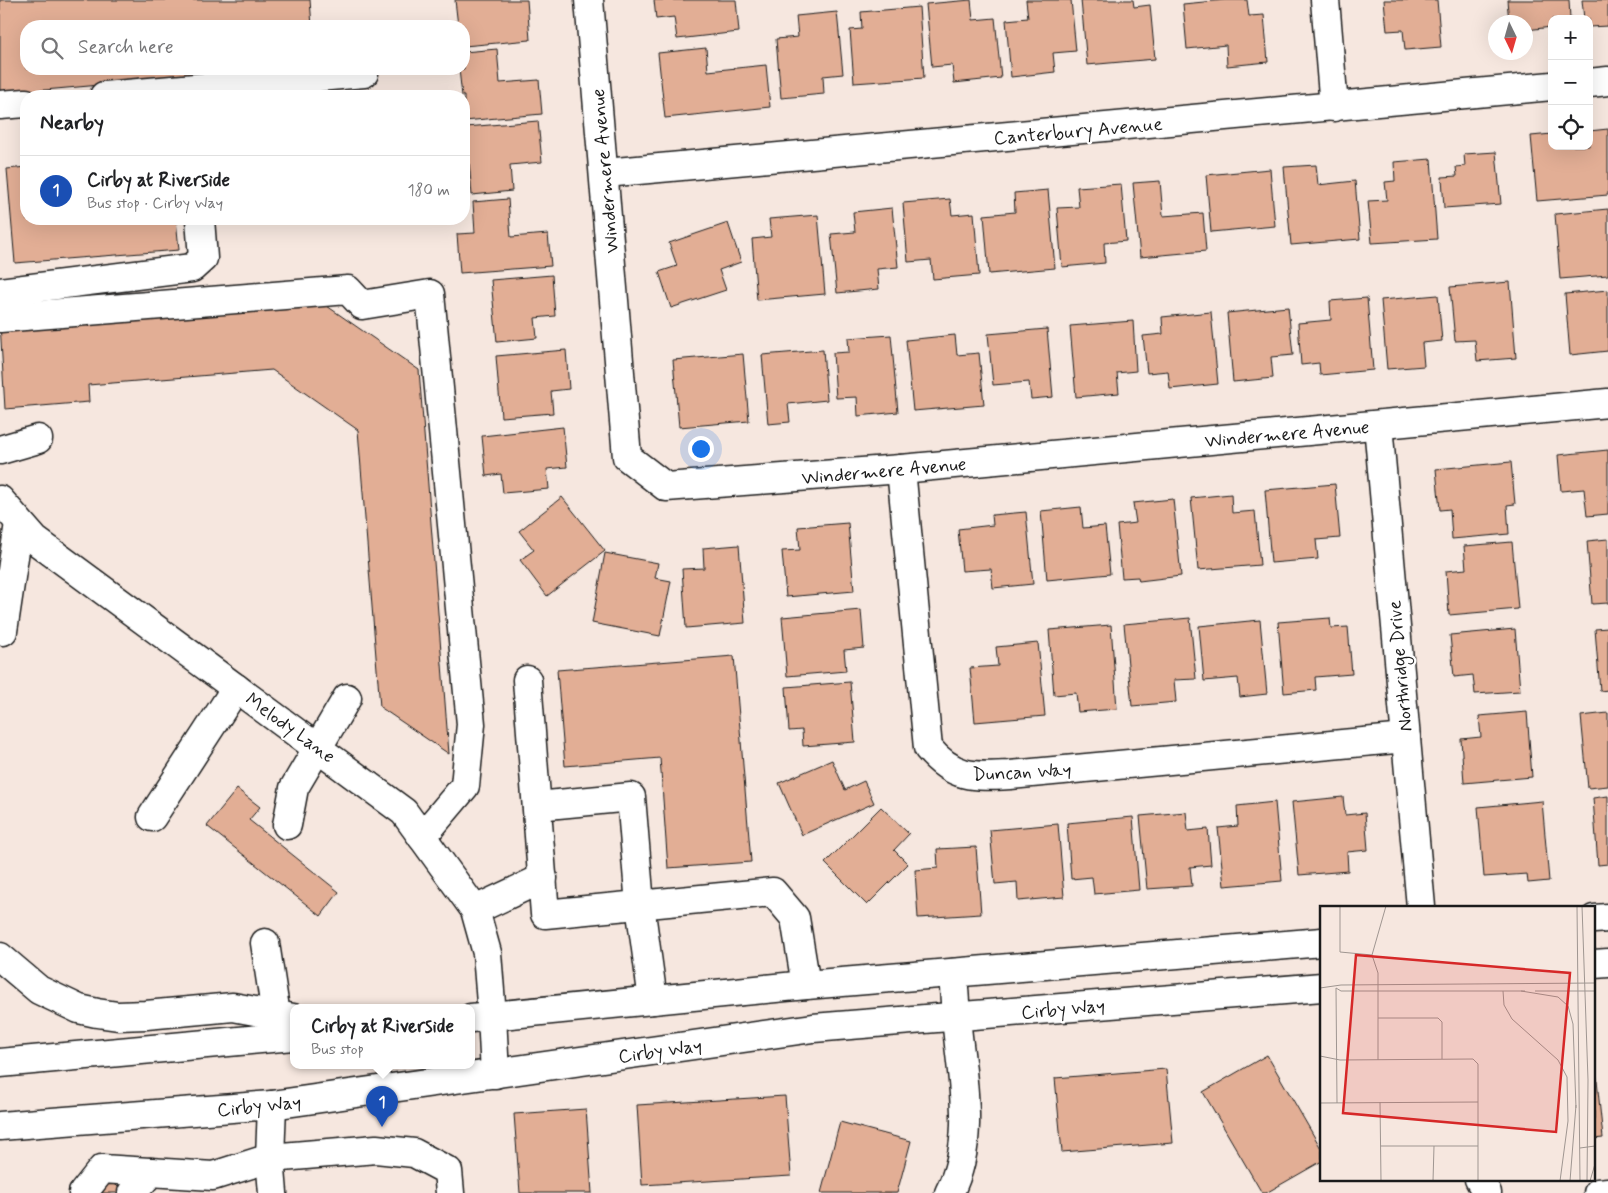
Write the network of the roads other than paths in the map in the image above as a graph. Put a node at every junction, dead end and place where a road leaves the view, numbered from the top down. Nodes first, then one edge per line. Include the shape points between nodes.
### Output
1 (589, 0) edge
2 (1324, 0) edge
3 (352, 75) edge
4 (1608, 81) edge
5 (1593, 83) edge
6 (1548, 86) edge
7 (175, 90) edge
8 (20, 103) edge
9 (0, 105) edge
10 (1334, 107) junction
11 (605, 173) junction
12 (201, 225) edge
13 (0, 292) edge
14 (0, 318) edge
15 (1608, 403) edge
16 (1378, 425) junction
17 (38, 439) dead end
18 (0, 450) edge
19 (901, 469) junction
20 (0, 500) edge
21 (19, 523) junction
22 (3, 631) dead end
23 (527, 680) dead end
24 (236, 688) junction
25 (347, 698) dead end
26 (1406, 738) junction
27 (320, 747) junction
28 (537, 806) junction
29 (152, 817) dead end
30 (287, 825) dead end
31 (422, 837) junction
32 (542, 878) junction
33 (640, 905) junction
34 (1421, 906) edge
35 (474, 910) junction
36 (1320, 942) edge
37 (266, 943) dead end
38 (0, 957) edge
39 (953, 973) junction
40 (806, 985) junction
41 (1320, 987) edge
42 (652, 1000) junction
43 (284, 1016) edge
44 (481, 1017) edge
45 (956, 1017) junction
46 (290, 1036) edge
47 (0, 1063) edge
48 (495, 1074) junction
49 (272, 1105) junction
50 (0, 1126) edge
51 (270, 1158) junction
52 (151, 1172) junction
53 (1480, 1180) edge
54 (1608, 1192) edge
55 (83, 1193) edge
56 (132, 1193) edge
57 (273, 1193) edge
58 (428, 1193) edge
59 (442, 1193) edge
60 (450, 1193) edge
61 (949, 1193) edge
62 (1487, 1193) edge
63 (1598, 1193) edge

1 - 11 main road, Windermere Avenue
2 - 10 main road
3 - 7 main road
4 - 5 main road
6 - 10 main road, Canterbury Avenue
8 - 9 main road
10 - 11 main road, Canterbury Avenue
11 - 19 main road, Windermere Avenue via 627,457 666,487
12 - 13 main road via 204,258 192,268
14 - 31 main road via 348,290 362,305 430,294 471,724 466,786
15 - 16 main road, Windermere Avenue
16 - 19 main road, Windermere Avenue
16 - 26 main road, Northridge Drive
17 - 18 main road
19 - 26 main road, Duncan Way via 928,748 940,762 960,774 1010,775
20 - 21 main road, Melody Lane
21 - 22 main road
21 - 24 main road, Melody Lane via 35,540
23 - 28 main road
24 - 27 main road, Melody Lane
24 - 29 main road
25 - 27 main road
26 - 34 main road, Northridge Drive
27 - 30 main road via 294,788
27 - 31 main road, Melody Lane via 404,812
28 - 32 main road
28 - 33 main road via 631,797
31 - 35 main road, Melody Lane
32 - 33 main road via 545,914
32 - 35 main road
33 - 40 main road via 773,892 795,918
33 - 42 main road
35 - 44 main road, Melody Lane via 486,953
36 - 39 main road
37 - 43 main road
38 - 43 main road via 39,990 88,1011 127,1016 233,1007
39 - 40 main road
39 - 45 main road
40 - 42 main road
41 - 45 main road, Cirby Way
42 - 44 main road
44 - 48 main road, Melody Lane
45 - 48 main road, Cirby Way via 813,1028
45 - 61 main road via 966,1135 958,1176
46 - 47 main road
48 - 49 main road, Cirby Way
49 - 50 main road, Cirby Way
49 - 51 main road
51 - 52 main road via 213,1176
51 - 57 main road
51 - 60 main road via 399,1150 414,1153 448,1171
52 - 55 main road via 102,1169
52 - 56 main road
53 - 62 main road
54 - 63 main road
58 - 59 main road

